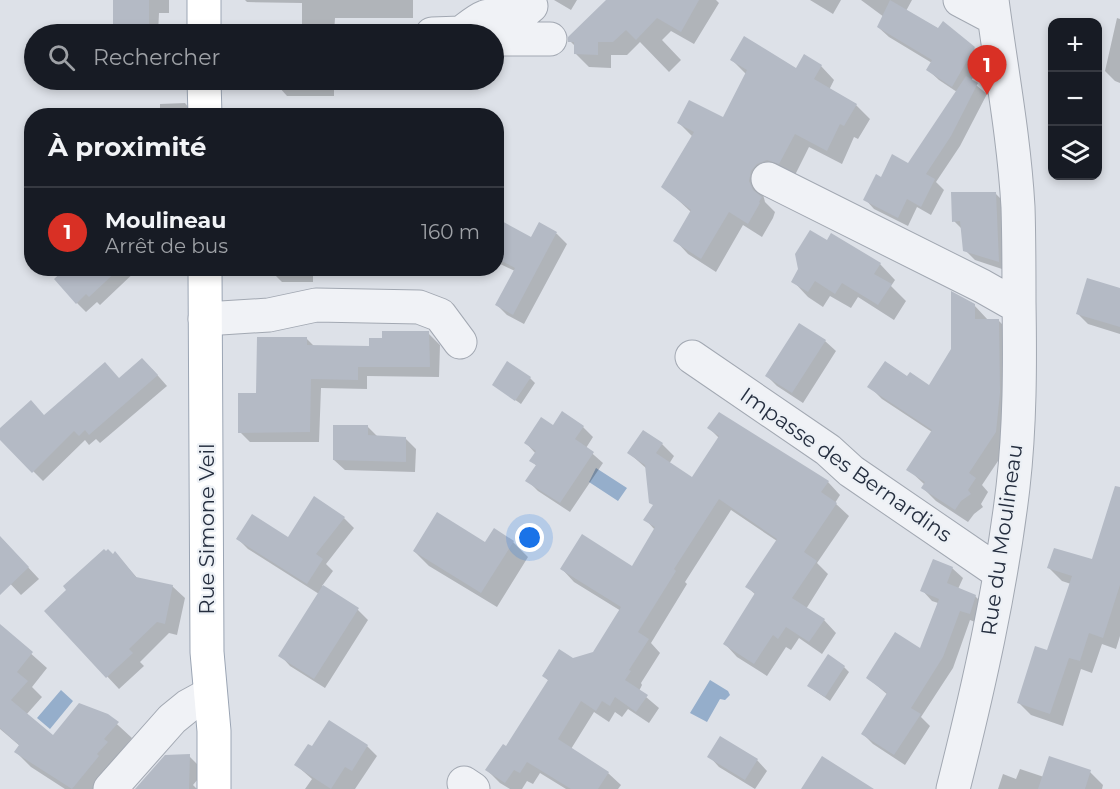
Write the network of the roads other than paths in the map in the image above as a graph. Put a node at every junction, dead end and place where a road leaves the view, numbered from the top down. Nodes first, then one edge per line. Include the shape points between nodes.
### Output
1 (204, 0) edge
2 (960, 0) edge
3 (531, 6) dead end
4 (993, 9) edge
5 (204, 24) edge
6 (472, 24) edge
7 (504, 39) edge
8 (550, 39) dead end
9 (204, 90) edge
10 (205, 108) edge
11 (780, 175) dead end
12 (206, 276) edge
13 (1019, 297) junction
14 (205, 319) junction
15 (460, 342) dead end
16 (692, 357) dead end
17 (1000, 573) junction
18 (210, 694) junction
19 (110, 789) edge
20 (214, 789) edge
21 (953, 789) edge

1 - 5 main road
2 - 4 street, Rue du Moulineau
3 - 6 street via 514,16 485,17
4 - 13 street, Rue du Moulineau via 1015,170
7 - 8 street
9 - 10 main road
11 - 13 street
12 - 14 main road, Rue Simone Veil
13 - 17 street, Rue du Moulineau via 1018,421
14 - 15 street via 269,315 316,305 419,307 440,315
14 - 18 main road, Rue Simone Veil
16 - 17 street, Impasse des Bernardins
17 - 21 street, Rue du Moulineau via 979,685
18 - 19 street via 172,718
18 - 20 main road, Rue Simone Veil

